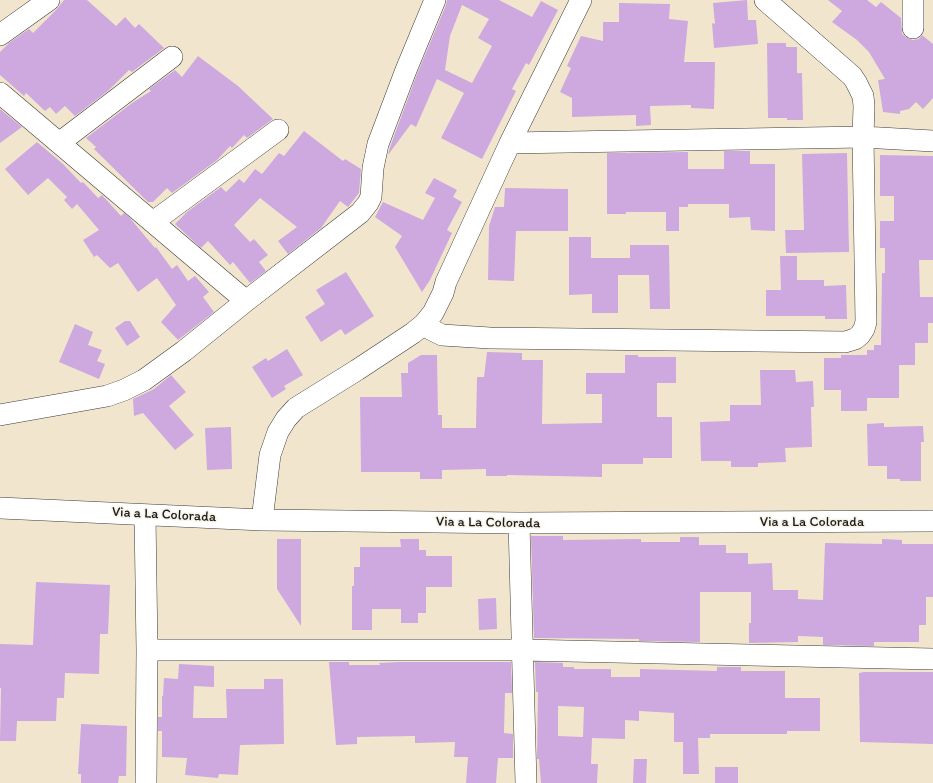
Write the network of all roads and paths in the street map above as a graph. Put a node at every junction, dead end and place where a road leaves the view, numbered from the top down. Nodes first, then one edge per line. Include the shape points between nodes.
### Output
1 (49, 0) edge
2 (435, 0) edge
3 (581, 0) edge
4 (765, 0) edge
5 (912, 0) edge
6 (913, 28) dead end
7 (0, 35) edge
8 (172, 57) dead end
9 (0, 93) edge
10 (278, 130) dead end
11 (863, 137) junction
12 (933, 141) edge
13 (60, 143) junction
14 (510, 143) junction
15 (153, 222) junction
16 (246, 301) junction
17 (424, 324) junction
18 (0, 415) edge
19 (0, 508) edge
20 (44, 510) junction
21 (145, 515) junction
22 (0, 517) edge
23 (262, 520) junction
24 (933, 521) edge
25 (518, 523) junction
26 (147, 650) junction
27 (522, 650) junction
28 (933, 659) edge
29 (146, 783) edge
30 (526, 783) edge

1 - 7 street
2 - 16 street via 378,144 368,203 360,213
3 - 14 street
4 - 11 street via 852,76 863,96
5 - 6 street
8 - 13 street
9 - 13 street
10 - 15 street
11 - 12 street
11 - 14 street
11 - 17 street via 866,322 860,335 850,341 455,337 436,333
13 - 15 street
14 - 17 street via 446,282 439,303
15 - 16 street
16 - 18 street via 184,351 134,386 90,400
17 - 23 street via 296,408 286,419 278,432 270,455
19 - 20 street, Via a La Colorada
20 - 21 street, Via a La Colorada
20 - 22 street, Via a La Colorada
21 - 23 street, Via a La Colorada
21 - 26 street
23 - 25 street, Via a La Colorada
24 - 25 street, Via a La Colorada
25 - 27 street
26 - 27 street
26 - 29 street
27 - 28 street
27 - 30 street

